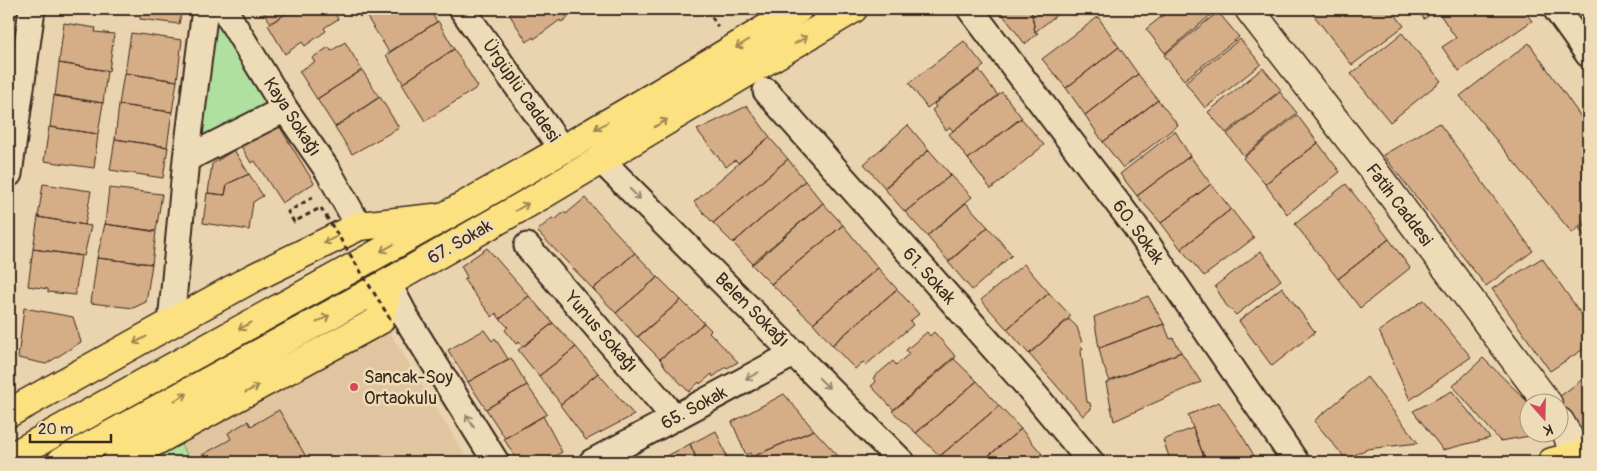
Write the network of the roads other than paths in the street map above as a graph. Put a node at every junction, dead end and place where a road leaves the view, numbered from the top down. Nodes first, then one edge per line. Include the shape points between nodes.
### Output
1 (32, 9) edge
2 (205, 9) edge
3 (224, 9) edge
4 (462, 9) edge
5 (798, 9) edge
6 (853, 9) edge
7 (970, 9) edge
8 (1249, 9) edge
9 (1556, 9) edge
10 (1588, 54) edge
11 (766, 92) dead end
12 (285, 109) junction
13 (562, 149) junction
14 (186, 159) junction
15 (600, 160) junction
16 (9, 172) edge
17 (445, 217) junction
18 (359, 226) junction
19 (527, 246) dead end
20 (388, 283) junction
21 (171, 323) junction
22 (795, 353) junction
23 (1541, 394) edge
24 (9, 413) edge
25 (675, 418) junction
26 (1570, 442) edge
27 (9, 458) edge
28 (1576, 459) edge
29 (896, 461) edge
30 (61, 462) edge
31 (117, 462) edge
32 (496, 462) edge
33 (592, 462) edge
34 (1091, 462) edge
35 (1296, 462) edge

1 - 16 street
2 - 14 street
3 - 12 street, Kaya Sokağı
4 - 13 street, Ürgüplü Caddesi
5 -> 13 main road, 67. Sokak
15 -> 6 main road, 67. Sokak
7 - 35 street, 60. Sokak via 1135,226
8 - 23 street, Fatih Caddesi
9 - 10 street
11 - 34 street, 61. Sokak
12 - 14 street
12 - 18 street, Kaya Sokağı via 328,171
13 - 17 main road, 67. Sokak
14 - 21 street
20 -> 15 main road, 67. Sokak
15 -> 22 street, Belen Sokağı
17 - 18 main road
17 -> 27 main road, 67. Sokak
18 -> 21 main road
19 - 25 street, Yunus Sokağı
30 -> 20 main road, 67. Sokak
31 -> 20 main road via 380,320
32 -> 20 street via 408,321
21 -> 24 main road
22 -> 25 street, 65. Sokak
22 -> 29 street, Belen Sokağı
25 - 33 street, 65. Sokak
26 - 28 street

